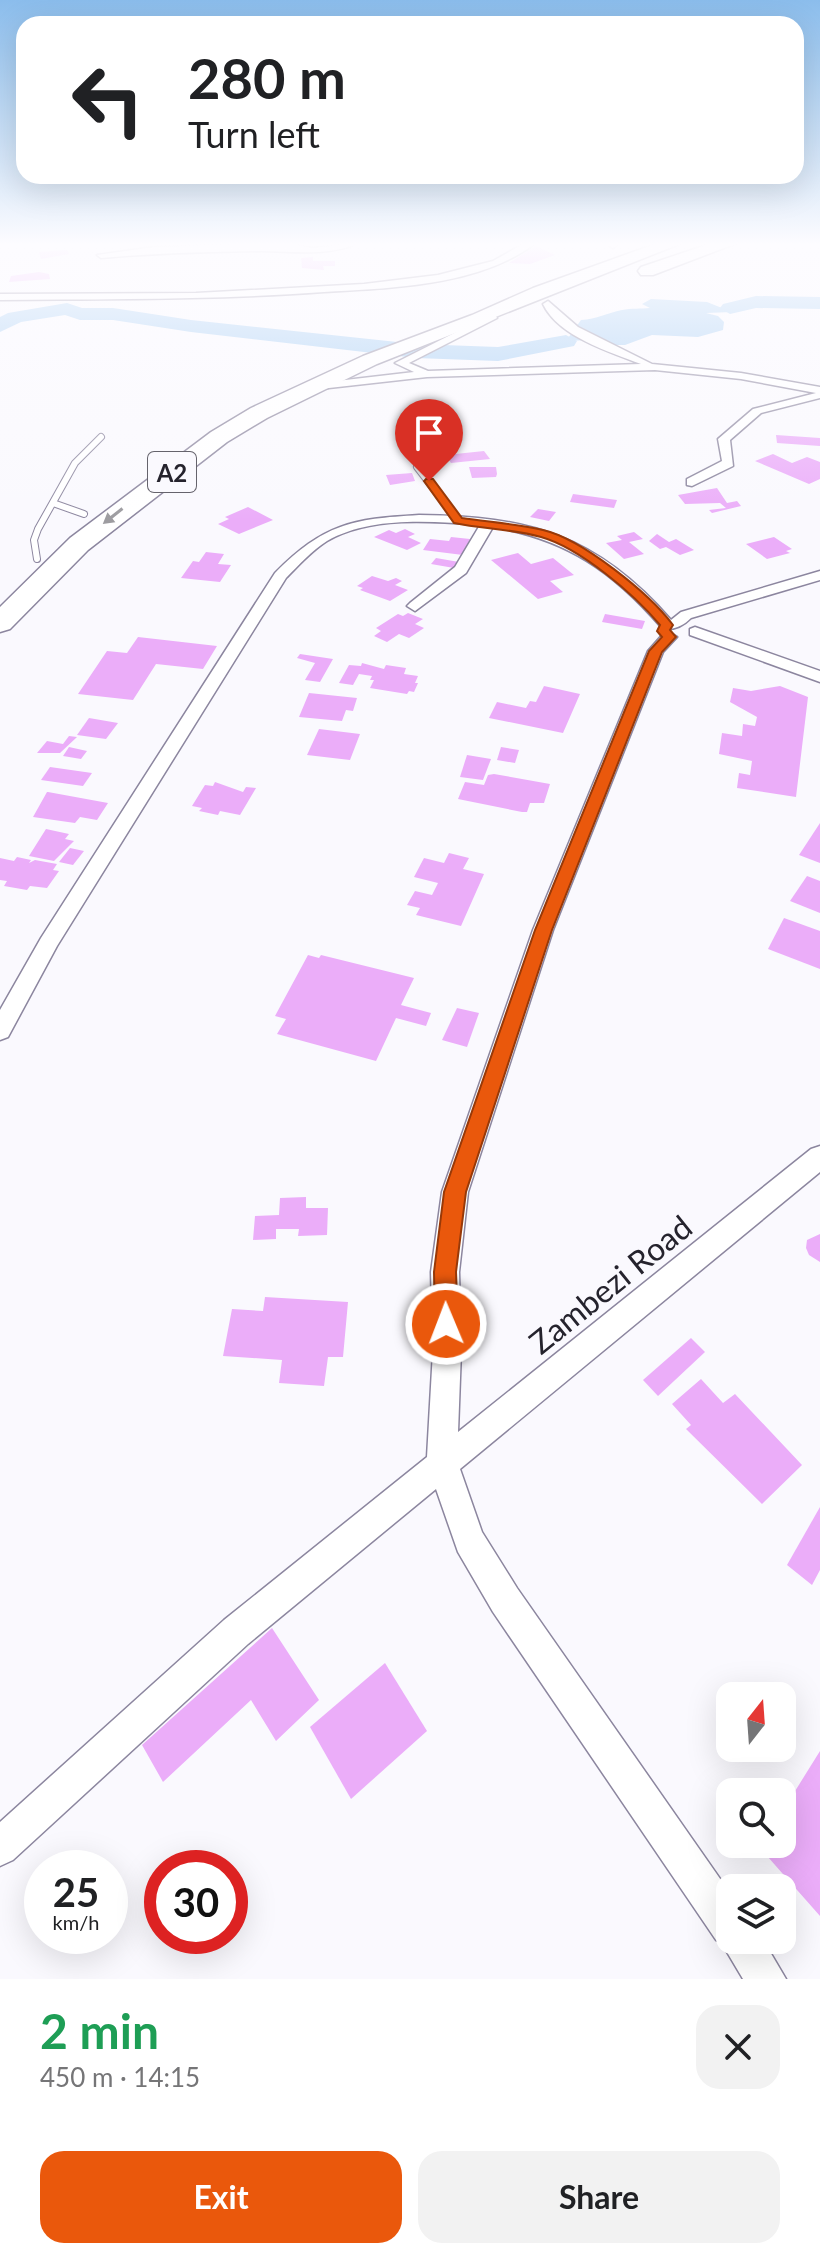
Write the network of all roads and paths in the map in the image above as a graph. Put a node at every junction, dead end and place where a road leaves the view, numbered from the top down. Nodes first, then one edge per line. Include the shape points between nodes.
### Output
1 (436, 335) edge
2 (450, 335) edge
3 (586, 335) edge
4 (403, 349) junction
5 (363, 358) junction
6 (655, 367) junction
7 (427, 374) junction
8 (311, 387) junction
9 (820, 393) edge
10 (101, 437) dead end
11 (169, 447) dead end
12 (417, 467) dead end
13 (692, 482) dead end
14 (107, 494) dead end
15 (53, 503) junction
16 (84, 514) junction
17 (458, 520) junction
18 (488, 523) junction
19 (37, 559) junction
20 (820, 575) edge
21 (0, 595) edge
22 (415, 606) dead end
23 (0, 623) edge
24 (677, 629) junction
25 (820, 677) edge
26 (0, 1031) edge
27 (820, 1157) edge
28 (442, 1463) junction
29 (0, 1847) edge
30 (716, 1906) edge
31 (749, 1954) edge
32 (766, 1979) edge

1 - 4 highway, A2
2 - 4 street via 429,348
3 - 6 street
4 - 5 highway, A2
4 - 7 street via 401,365
5 - 8 highway, A2
5 - 11 highway, A2 via 261,397
6 - 7 street
6 - 9 street via 741,376
7 - 8 street
8 -> 23 highway, A2 via 219,437 141,495 79,544
9 - 13 street via 757,411 724,439 729,463
10 - 15 lane via 75,463
12 - 17 lane
14 - 16 highway
15 - 16 lane
15 - 19 lane via 34,540
16 - 19 highway
17 - 18 street
17 - 26 street via 405,518 330,533 280,576 48,943
18 - 22 street via 461,570
18 - 24 street via 543,533 574,546
19 - 21 highway
20 - 24 street via 686,615
24 - 25 street
24 - 28 street via 656,651 543,930 455,1192 445,1272
27 - 28 street, Zambezi Road
28 - 29 street, Zambezi Road via 236,1632
28 - 30 street via 469,1541 505,1600
31 - 32 street

